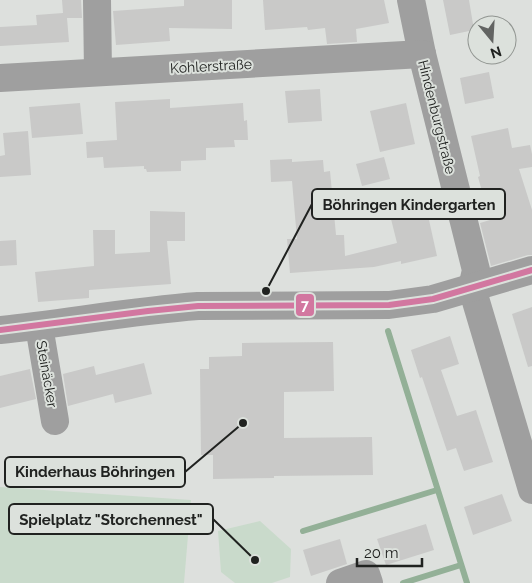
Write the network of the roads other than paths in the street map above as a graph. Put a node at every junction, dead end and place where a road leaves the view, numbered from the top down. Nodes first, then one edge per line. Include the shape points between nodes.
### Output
1 (97, 0) edge
2 (411, 0) edge
3 (422, 54) junction
4 (98, 72) junction
5 (0, 78) edge
6 (532, 270) edge
7 (472, 288) junction
8 (39, 326) junction
9 (0, 330) edge
10 (56, 422) dead end
11 (529, 473) edge
12 (340, 583) edge
13 (369, 583) edge

1 - 4 street
2 - 3 street, Hindenburgstraße
3 - 4 street, Kohlerstraße
3 - 7 street, Hindenburgstraße via 476,270
4 - 5 street, Kohlerstraße
6 - 7 street
7 - 8 street via 432,299 389,305 198,306
7 - 11 street, Hindenburgstraße
8 - 9 street
8 - 10 street, Steinäcker
12 - 13 street via 366,574

